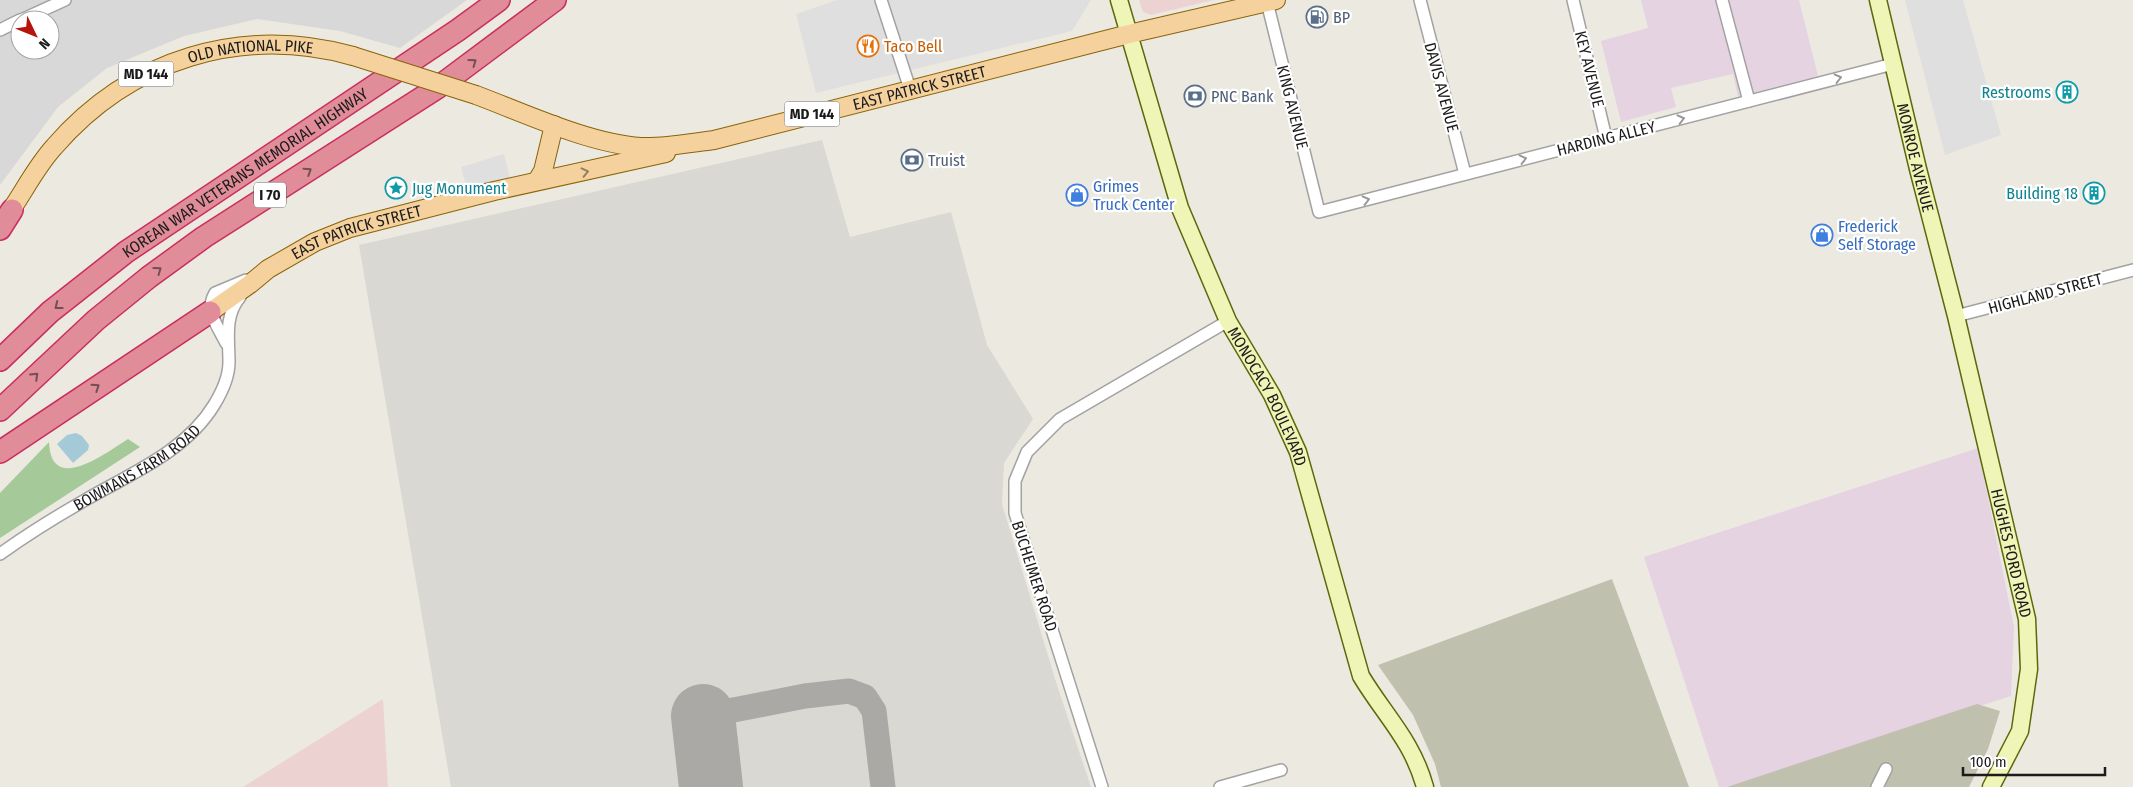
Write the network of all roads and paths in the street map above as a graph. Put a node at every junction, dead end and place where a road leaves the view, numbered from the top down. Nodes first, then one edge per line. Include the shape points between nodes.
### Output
1 (65, 0) edge
2 (499, 0) edge
3 (555, 0) edge
4 (881, 0) edge
5 (1119, 0) edge
6 (1420, 0) edge
7 (1573, 0) edge
8 (1722, 0) edge
9 (1878, 0) edge
10 (1272, 1) edge
11 (43, 10) edge
12 (10, 28) edge
13 (1129, 34) junction
14 (0, 36) edge
15 (1893, 64) junction
16 (910, 89) junction
17 (476, 95) joint
18 (1750, 101) junction
19 (554, 125) junction
20 (1606, 138) junction
21 (714, 140) junction
22 (1465, 174) junction
23 (537, 181) junction
24 (1319, 212) joint
25 (4, 221) edge
26 (268, 269) junction
27 (2133, 270) edge
28 (250, 284) junction
29 (210, 312) junction
30 (1956, 316) junction
31 (1228, 321) junction
32 (228, 346) junction
33 (0, 360) edge
34 (0, 410) edge
35 (0, 452) edge
36 (0, 554) edge
37 (1886, 769) dead end
38 (1281, 770) dead end
39 (1102, 787) edge
40 (1220, 787) edge
41 (1425, 787) edge
42 (1876, 787) edge
43 (1991, 787) edge

1 - 11 street
2 -> 33 highway, KOREAN WAR VETERANS MEMORIAL HIGHWAY / I 70 via 126,252 50,312
34 -> 3 highway, KOREAN WAR VETERANS MEMORIAL HIGHWAY / I 70 via 89,326 204,237 437,88
4 - 16 street
5 - 13 main road, MONOCACY BOULEVARD
6 - 22 street, DAVIS AVENUE
7 - 20 street, KEY AVENUE
8 - 18 street
9 - 15 main road, MONROE AVENUE
10 - 13 main road, EAST PATRICK STREET / MD 144
10 - 24 street, KING AVENUE
12 - 14 street
13 - 16 main road, EAST PATRICK STREET / MD 144
13 - 31 main road, MONOCACY BOULEVARD via 1180,208
18 -> 15 street, HARDING ALLEY
15 - 30 main road, MONROE AVENUE
16 - 21 main road, EAST PATRICK STREET / MD 144
17 - 19 main road, EAST PATRICK STREET / MD 144
17 - 25 main road, OLD NATIONAL PIKE / MD 144, bridge via 327,49 273,44 218,49 165,65 114,92 71,128 38,168
20 -> 18 street, HARDING ALLEY
19 - 21 main road, EAST PATRICK STREET / MD 144 via 642,147
19 - 23 main road
22 -> 20 street, HARDING ALLEY
23 -> 21 main road, EAST PATRICK STREET via 657,156
24 -> 22 street, HARDING ALLEY
23 - 26 main road, EAST PATRICK STREET via 350,228 315,242
26 - 28 main road, EAST PATRICK STREET
26 - 29 street, EAST PATRICK STREET via 215,293
27 - 30 street, HIGHLAND STREET
28 - 29 main road, EAST PATRICK STREET
28 - 32 street, BOWMANS FARM ROAD via 231,309
29 - 32 street
35 -> 29 highway
30 - 43 main road, HUGHES FORD ROAD via 2027,619 2029,669 2020,730
31 - 39 street, BUCHEIMER ROAD via 1060,419 1027,452 1014,481 1015,513
31 - 41 main road, MONOCACY BOULEVARD via 1272,395 1298,452 1361,676 1376,702 1406,740
32 - 36 street, BOWMANS FARM ROAD via 229,363 221,392 196,429 175,448 58,515
37 - 42 street
38 - 40 street

